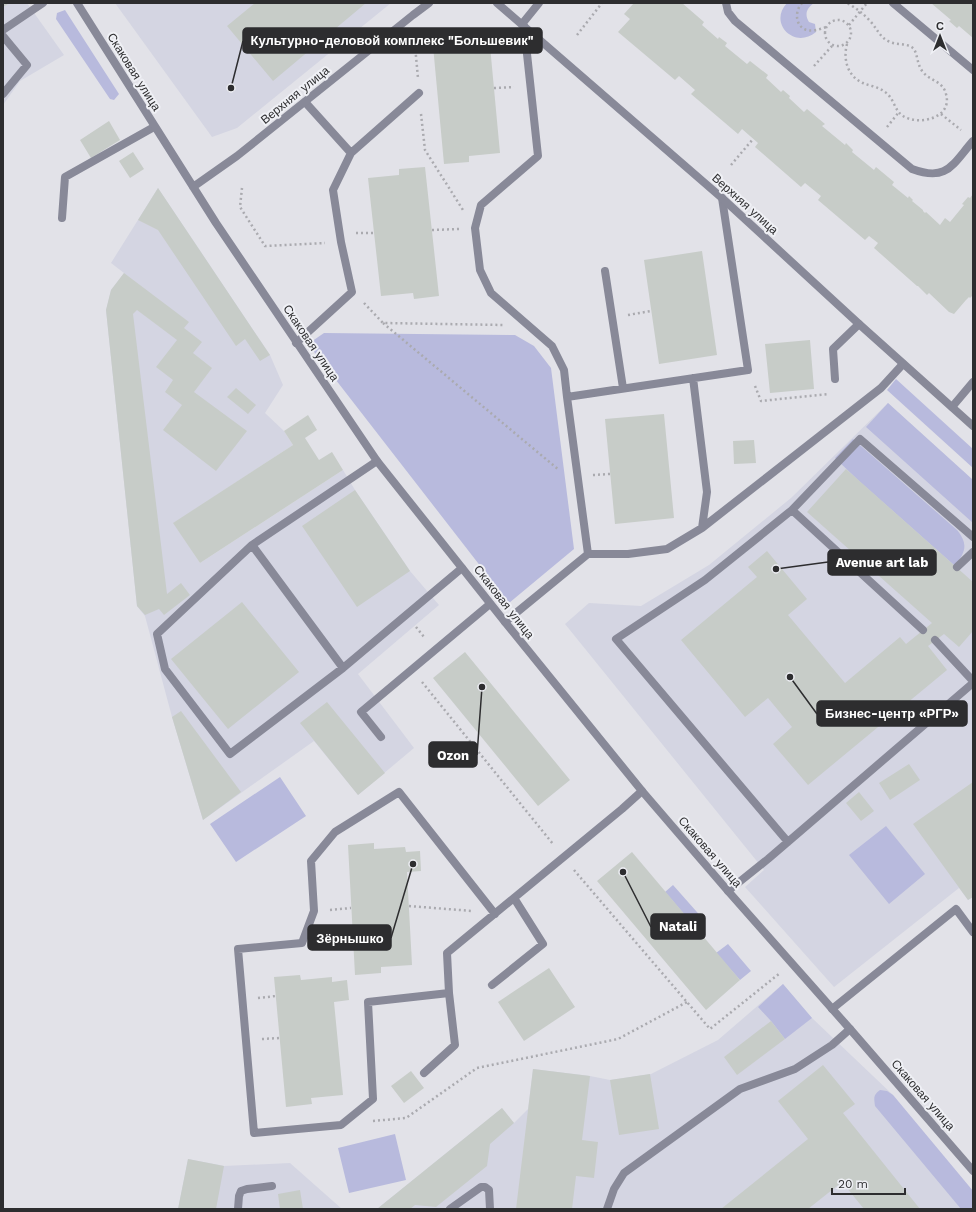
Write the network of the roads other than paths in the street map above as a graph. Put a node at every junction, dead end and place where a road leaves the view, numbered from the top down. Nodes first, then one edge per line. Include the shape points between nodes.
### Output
1 (43, 3) edge
2 (76, 3) edge
3 (429, 3) edge
4 (497, 3) edge
5 (539, 3) edge
6 (726, 3) edge
7 (893, 3) edge
8 (523, 25) junction
9 (3, 30) edge
10 (3, 36) edge
11 (973, 70) edge
12 (419, 93) road end
13 (3, 94) edge
14 (305, 102) junction
15 (154, 127) junction
16 (973, 141) edge
17 (351, 153) junction
18 (193, 187) junction
19 (722, 198) junction
20 (62, 218) dead end
21 (604, 271) dead end
22 (859, 324) junction
23 (296, 343) junction
24 (903, 364) junction
25 (692, 378) junction
26 (834, 379) dead end
27 (973, 382) edge
28 (623, 388) junction
29 (567, 397) junction
30 (952, 407) junction
31 (973, 426) edge
32 (377, 461) junction
33 (792, 510) junction
34 (702, 528) junction
35 (973, 537) edge
36 (252, 545) junction
37 (973, 552) edge
38 (588, 554) junction
39 (957, 567) dead end
40 (462, 568) junction
41 (490, 604) junction
42 (505, 622) junction
43 (924, 630) dead end
44 (935, 640) dead end
45 (343, 668) junction
46 (973, 682) edge
47 (381, 737) dead end
48 (642, 791) junction
49 (788, 842) junction
50 (728, 892) junction
51 (514, 898) junction
52 (495, 914) junction
53 (973, 932) edge
54 (492, 985) dead end
55 (449, 993) junction
56 (832, 1009) junction
57 (850, 1029) junction
58 (424, 1072) dead end
59 (973, 1170) edge
60 (272, 1186) dead end
61 (238, 1209) edge
62 (450, 1209) edge
63 (490, 1209) edge
64 (607, 1209) edge

1 - 9 street
2 - 15 street, Скаковая улица
3 - 14 street, Верхняя улица
4 - 8 street, Верхняя улица
5 - 8 street
6 - 16 street via 728,12 735,21 912,169 930,174 948,170
7 - 11 street
8 - 19 street, Верхняя улица
8 - 29 street via 538,156 481,205 475,228 480,270 491,293 552,346 564,370
10 - 13 street via 27,65
12 - 17 street
14 - 17 street
14 - 18 street, Верхняя улица
15 - 18 street, Скаковая улица
15 - 20 street via 65,177
17 - 23 street via 333,190 352,292
18 - 23 street, Скаковая улица
19 - 22 street, Верхняя улица
19 - 25 street via 748,370
21 - 28 street
22 - 24 street, Верхняя улица
22 - 26 street via 833,349
23 - 32 street, Скаковая улица
24 - 30 street, Верхняя улица
24 - 34 street via 881,388
25 - 28 street
25 - 34 street via 707,492
27 - 30 street
28 - 29 street
29 - 38 street
30 - 31 street, Верхняя улица
32 - 36 street
32 - 40 street, Скаковая улица
33 - 35 street via 860,438
33 - 43 street
33 - 49 street via 705,580 616,639
34 - 38 street via 667,549 628,554
36 - 45 street
36 - 45 street via 157,634 165,669 230,754
37 - 39 street
38 - 42 street
40 - 41 street, Скаковая улица
40 - 45 street
41 - 42 street, Скаковая улица
41 - 47 street via 360,712
42 - 48 street, Скаковая улица
44 - 46 street
46 - 49 street
48 - 50 street, Скаковая улица
48 - 51 street
49 - 50 street
50 - 56 street, Скаковая улица
51 - 52 street
51 - 54 street via 543,944
52 - 55 street via 447,954
52 - 55 street via 399,792 336,832 311,861 314,912 302,943 238,949 254,1133 340,1125 373,1099 368,1002
53 - 56 street via 956,909
55 - 58 street via 455,1045
56 - 57 street, Скаковая улица
57 - 59 street, Скаковая улица
57 - 64 street via 832,1045 795,1069 740,1089 624,1173 614,1189
60 - 61 street via 241,1191
62 - 63 street via 481,1187 485,1187 488,1190

